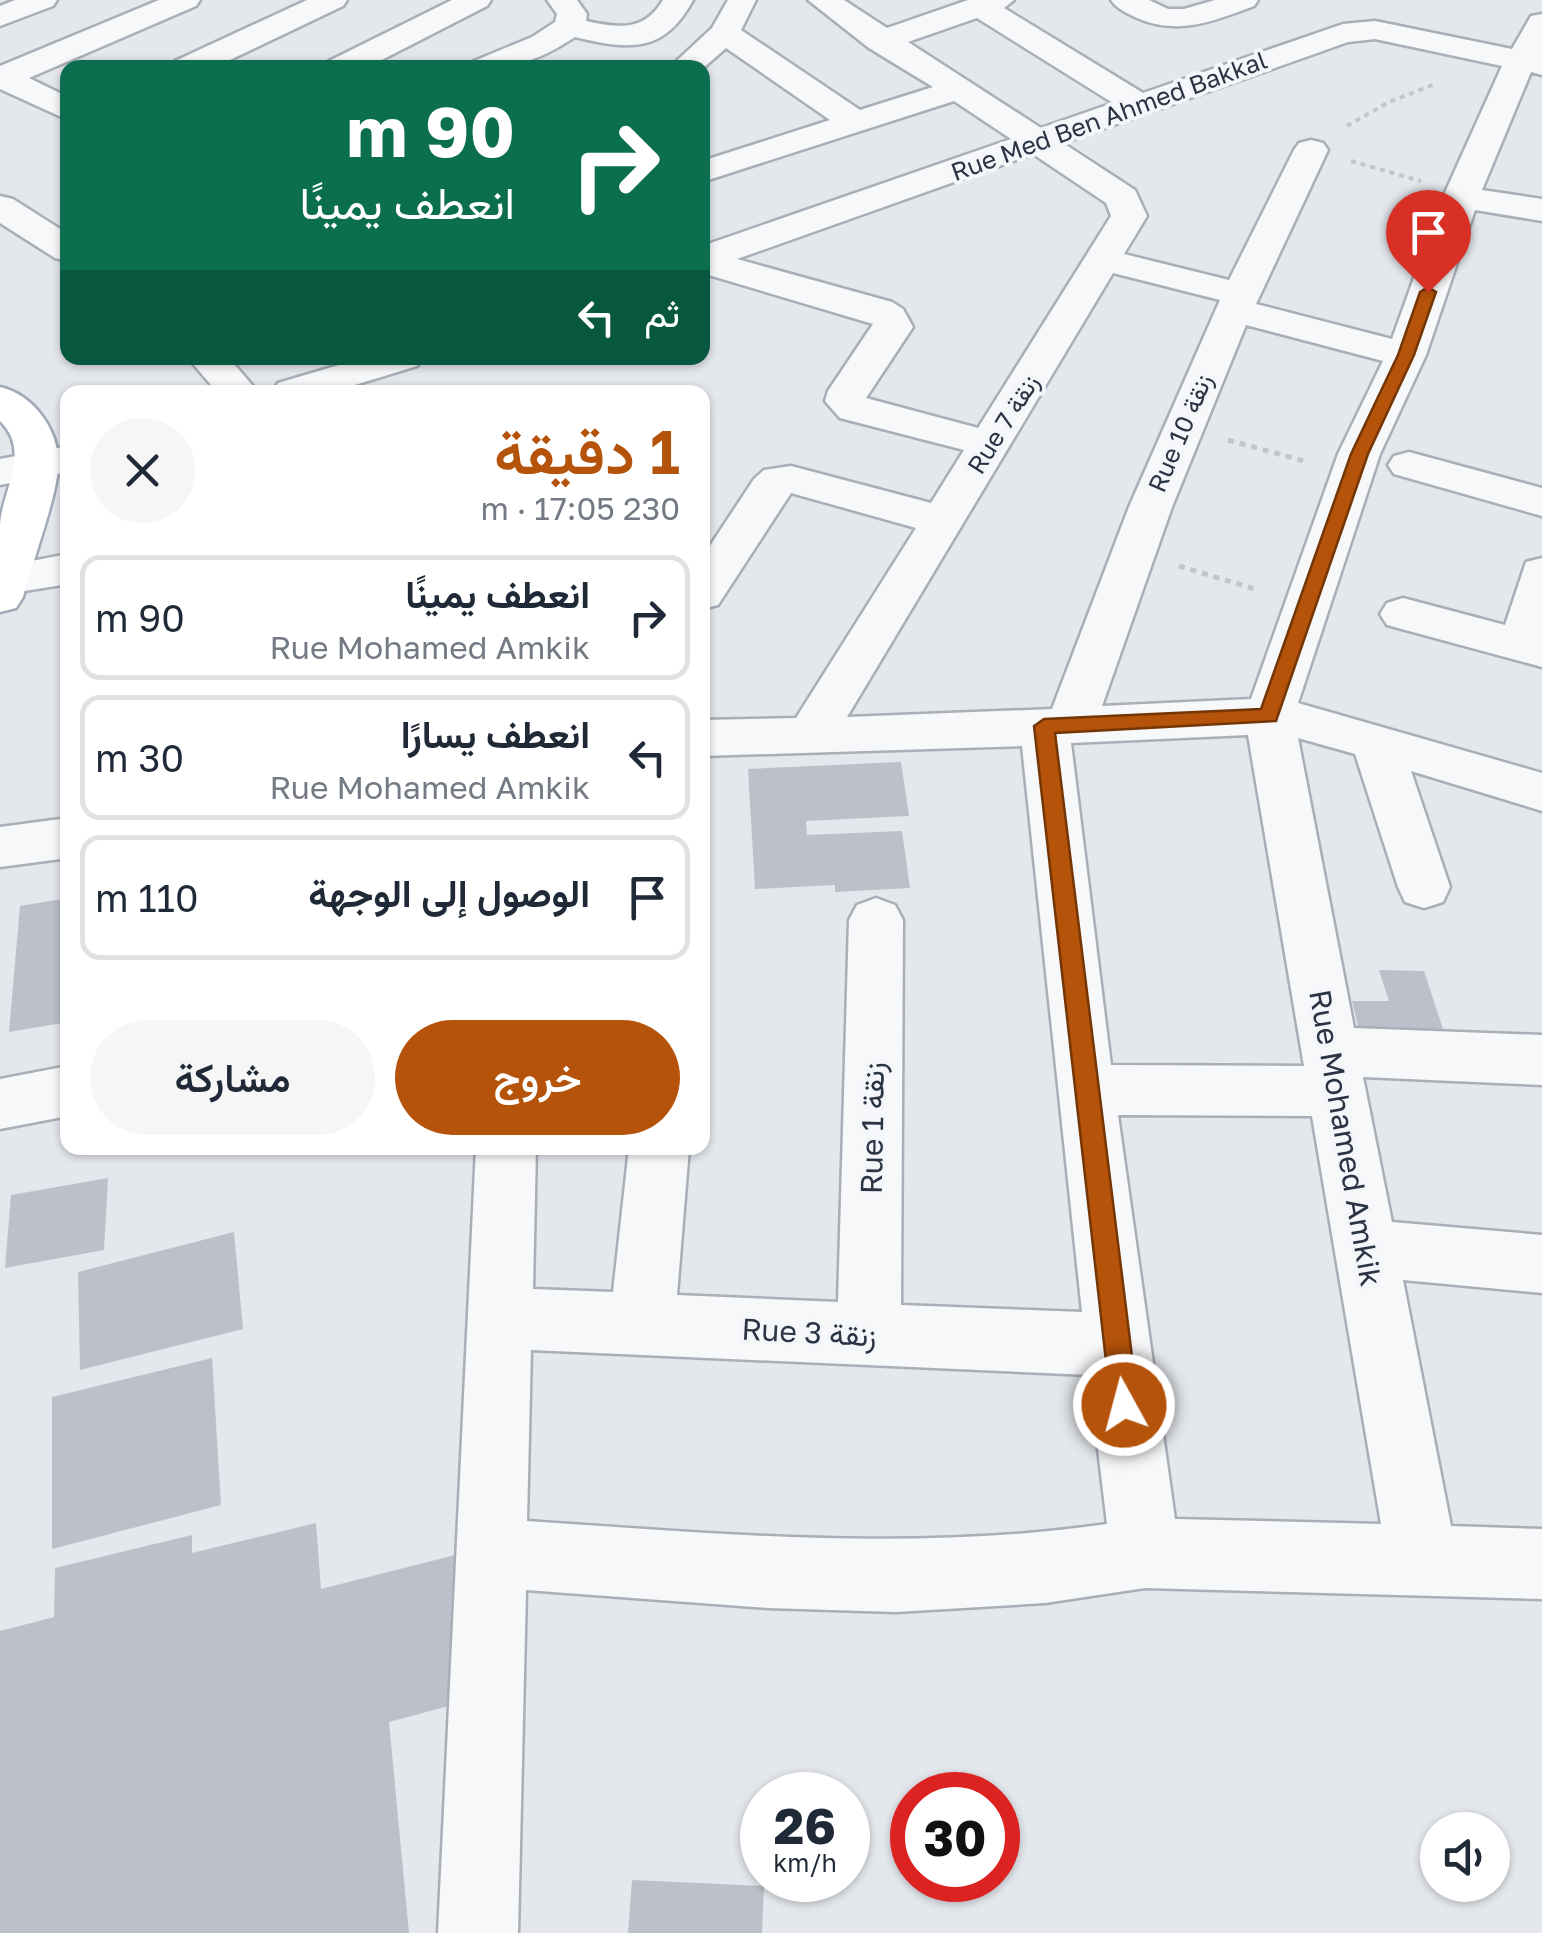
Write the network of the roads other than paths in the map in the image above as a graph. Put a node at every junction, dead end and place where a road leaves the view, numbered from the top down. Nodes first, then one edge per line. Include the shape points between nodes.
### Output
1 (42, 0) edge
2 (186, 0) edge
3 (332, 0) edge
4 (476, 0) edge
5 (678, 0) edge
6 (744, 0) edge
7 (823, 0) edge
8 (1126, 0) edge
9 (1244, 0) edge
10 (1405, 0) edge
11 (989, 3) edge
12 (566, 13) edge
13 (0, 17) edge
14 (1542, 23) edge
15 (724, 33) junction
16 (1391, 33) junction
17 (880, 41) junction
18 (203, 60) edge
19 (356, 60) edge
20 (504, 60) edge
21 (694, 60) edge
22 (1526, 66) edge
23 (1, 77) edge
24 (955, 90) junction
25 (60, 106) edge
26 (1140, 106) junction
27 (856, 122) junction
28 (1037, 143) junction
29 (1311, 150) road end
30 (710, 169) edge
31 (1462, 195) junction
32 (0, 206) edge
33 (1542, 210) edge
34 (60, 245) edge
35 (710, 257) edge
36 (1104, 260) junction
37 (710, 262) edge
38 (1237, 302) junction
39 (1406, 355) junction
40 (214, 365) edge
41 (390, 368) edge
42 (232, 385) edge
43 (321, 385) edge
44 (0, 399) edge
45 (990, 444) junction
46 (1409, 465) dead end
47 (35, 466) edge
48 (1542, 502) edge
49 (943, 521) junction
50 (60, 571) edge
51 (1542, 573) edge
52 (710, 581) edge
53 (3, 589) edge
54 (1404, 614) dead end
55 (1532, 648) edge
56 (1269, 716) junction
57 (1058, 726) junction
58 (811, 736) junction
59 (710, 738) edge
60 (1376, 745) junction
61 (1542, 792) edge
62 (60, 839) edge
63 (0, 848) edge
64 (1424, 887) dead end
65 (876, 920) dead end
66 (1542, 1060) edge
67 (1332, 1071) junction
68 (1085, 1090) junction
69 (60, 1093) edge
70 (0, 1104) edge
71 (506, 1155) edge
72 (659, 1155) edge
73 (1365, 1248) junction
74 (1542, 1264) edge
75 (500, 1318) junction
76 (642, 1325) junction
77 (869, 1337) junction
78 (1117, 1345) junction
79 (492, 1553) junction
80 (1146, 1553) junction
81 (1422, 1559) junction
82 (1542, 1564) edge
83 (478, 1933) edge

1 - 13 street
2 - 23 street
3 - 18 street
4 - 19 street
5 - 12 street via 665,24 646,34 617,36
6 - 15 street
7 - 17 street, Rue 7 زنقة
8 - 9 street via 1176,21
10 - 16 street
11 - 17 street
11 - 26 street
12 - 20 street via 544,44
14 - 22 street, Rue Mohamed Amkik
15 - 21 street
15 - 27 street
16 - 22 street, Rue Med Ben Ahmed Bakkal
16 - 26 street, Rue Med Ben Ahmed Bakkal via 1342,33
17 - 24 street, Rue 7 زنقة
22 - 31 street, Rue Mohamed Amkik via 1510,123
23 - 25 street
24 - 27 street
24 - 28 street, Rue 7 زنقة
26 - 28 street, Rue Med Ben Ahmed Bakkal
27 - 30 street
28 - 35 street, Rue Med Ben Ahmed Bakkal
28 - 36 street, Rue 7 زنقة via 1122,198 1128,221
29 - 38 street, Rue 10 زنقة
31 - 33 street
31 - 39 street, Rue Mohamed Amkik
32 - 34 street
36 - 38 street
36 - 45 street, Rue 7 زنقة
37 - 45 street via 889,317 894,327 845,401 854,409
38 - 39 street
38 - 57 street, Rue 10 زنقة
39 - 56 street, Rue Mohamed Amkik via 1352,475
40 - 42 street
41 - 43 street
44 - 47 main road via 30,426
45 - 49 street, Rue 7 زنقة
46 - 48 street
47 - 53 main road
49 - 52 street via 779,480
49 - 58 street, Rue 7 زنقة
50 - 53 street
51 - 55 street
54 - 55 street
56 - 57 street
56 - 60 street
56 - 67 street, Rue Mohamed Amkik
57 - 58 street
57 - 68 street
58 - 59 street
60 - 61 street
60 - 64 street
62 - 63 street
65 - 77 street, Rue 1 زنقة
66 - 67 street
67 - 68 street
67 - 73 street, Rue Mohamed Amkik
68 - 78 street
69 - 70 street
71 - 75 street
72 - 76 street
73 - 74 street
73 - 81 street, Rue Mohamed Amkik
75 - 76 street, Rue 3 زنقة
75 - 79 street
76 - 77 street, Rue 3 زنقة
77 - 78 street, Rue 3 زنقة
78 - 80 street
79 - 80 street via 896,1577 1045,1568
79 - 83 street
80 - 81 street
81 - 82 street

